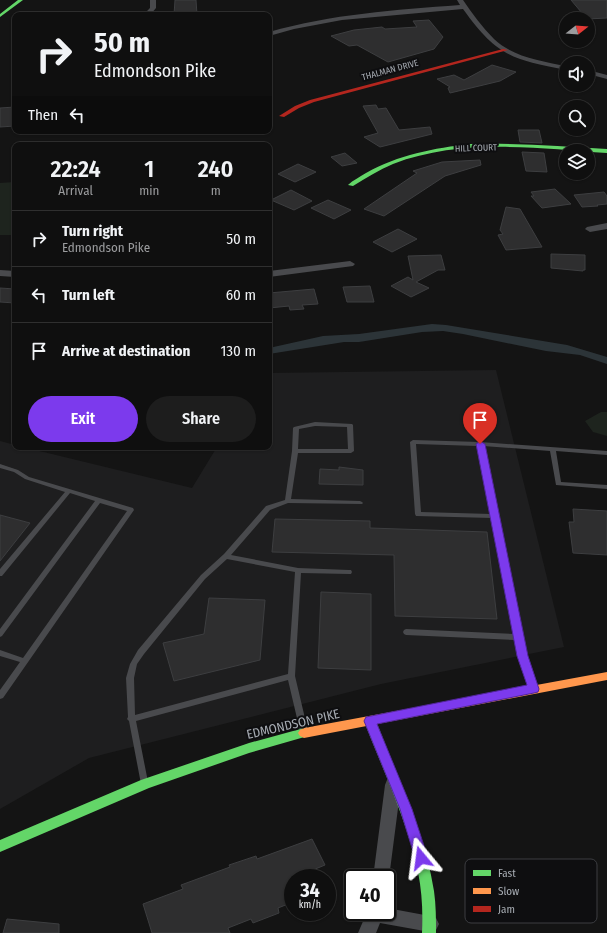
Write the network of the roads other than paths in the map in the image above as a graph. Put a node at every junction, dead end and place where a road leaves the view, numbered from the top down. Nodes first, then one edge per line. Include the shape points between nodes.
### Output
1 (21, 0) edge
2 (153, 0) edge
3 (460, 0) edge
4 (465, 8) junction
5 (149, 12) edge
6 (0, 16) edge
7 (272, 33) edge
8 (505, 50) junction
9 (559, 66) edge
10 (595, 74) edge
11 (607, 77) edge
12 (282, 116) dead end
13 (607, 151) edge
14 (352, 185) dead end
15 (607, 226) edge
16 (590, 229) dead end
17 (350, 264) dead end
18 (0, 273) edge
19 (12, 274) edge
20 (272, 274) edge
21 (480, 444) junction
22 (553, 449) junction
23 (295, 451) junction
24 (607, 453) edge
25 (0, 466) edge
26 (607, 487) edge
27 (69, 491) junction
28 (99, 500) junction
29 (288, 501) junction
30 (360, 503) dead end
31 (495, 516) junction
32 (226, 556) junction
33 (298, 570) junction
34 (349, 572) dead end
35 (0, 574) edge
36 (406, 632) dead end
37 (0, 634) edge
38 (519, 637) junction
39 (0, 653) edge
40 (25, 661) junction
41 (292, 676) junction
42 (607, 676) edge
43 (534, 689) junction
44 (0, 696) edge
45 (132, 719) junction
46 (370, 721) junction
47 (305, 733) junction
48 (393, 780) junction
49 (144, 784) junction
50 (0, 846) edge
51 (382, 869) edge
52 (396, 919) edge
53 (372, 921) edge
54 (429, 928) edge
55 (367, 933) edge

1 - 6 street
2 - 5 street via 153,8
3 - 4 street
4 - 7 street via 346,17
4 - 8 street via 491,40
8 - 9 street
8 - 12 street, THALMAN DRIVE via 312,101
10 - 11 street
13 - 14 street, HILL COURT via 499,147 448,149 391,163
15 - 16 street
17 - 20 street
18 - 19 street
21 - 22 lane
21 - 31 lane
21 - 31 lane via 413,442 418,514
22 - 24 lane
22 - 26 lane via 558,484
23 - 23 lane via 296,428 314,424 350,425 351,451
23 - 29 lane
25 - 27 lane via 27,478
27 - 28 lane
27 - 35 lane
28 - 37 lane
28 - 40 lane via 131,510
29 - 30 lane
29 - 32 lane via 268,508
31 - 38 lane
32 - 33 lane
32 - 45 lane via 203,577 134,664 130,678
33 - 34 lane
33 - 41 lane
36 - 38 lane
38 - 43 lane via 522,656
39 - 40 lane
40 - 44 lane
41 - 45 lane
41 - 47 lane
42 - 43 street, EDMONDSON PIKE
43 - 46 street, EDMONDSON PIKE
45 - 49 lane
46 - 47 street, EDMONDSON PIKE
46 - 48 street
47 - 49 street, EDMONDSON PIKE via 249,748
48 - 51 street
48 - 54 street via 406,809 428,883
49 - 50 street, EDMONDSON PIKE
52 - 54 street
53 - 55 street

